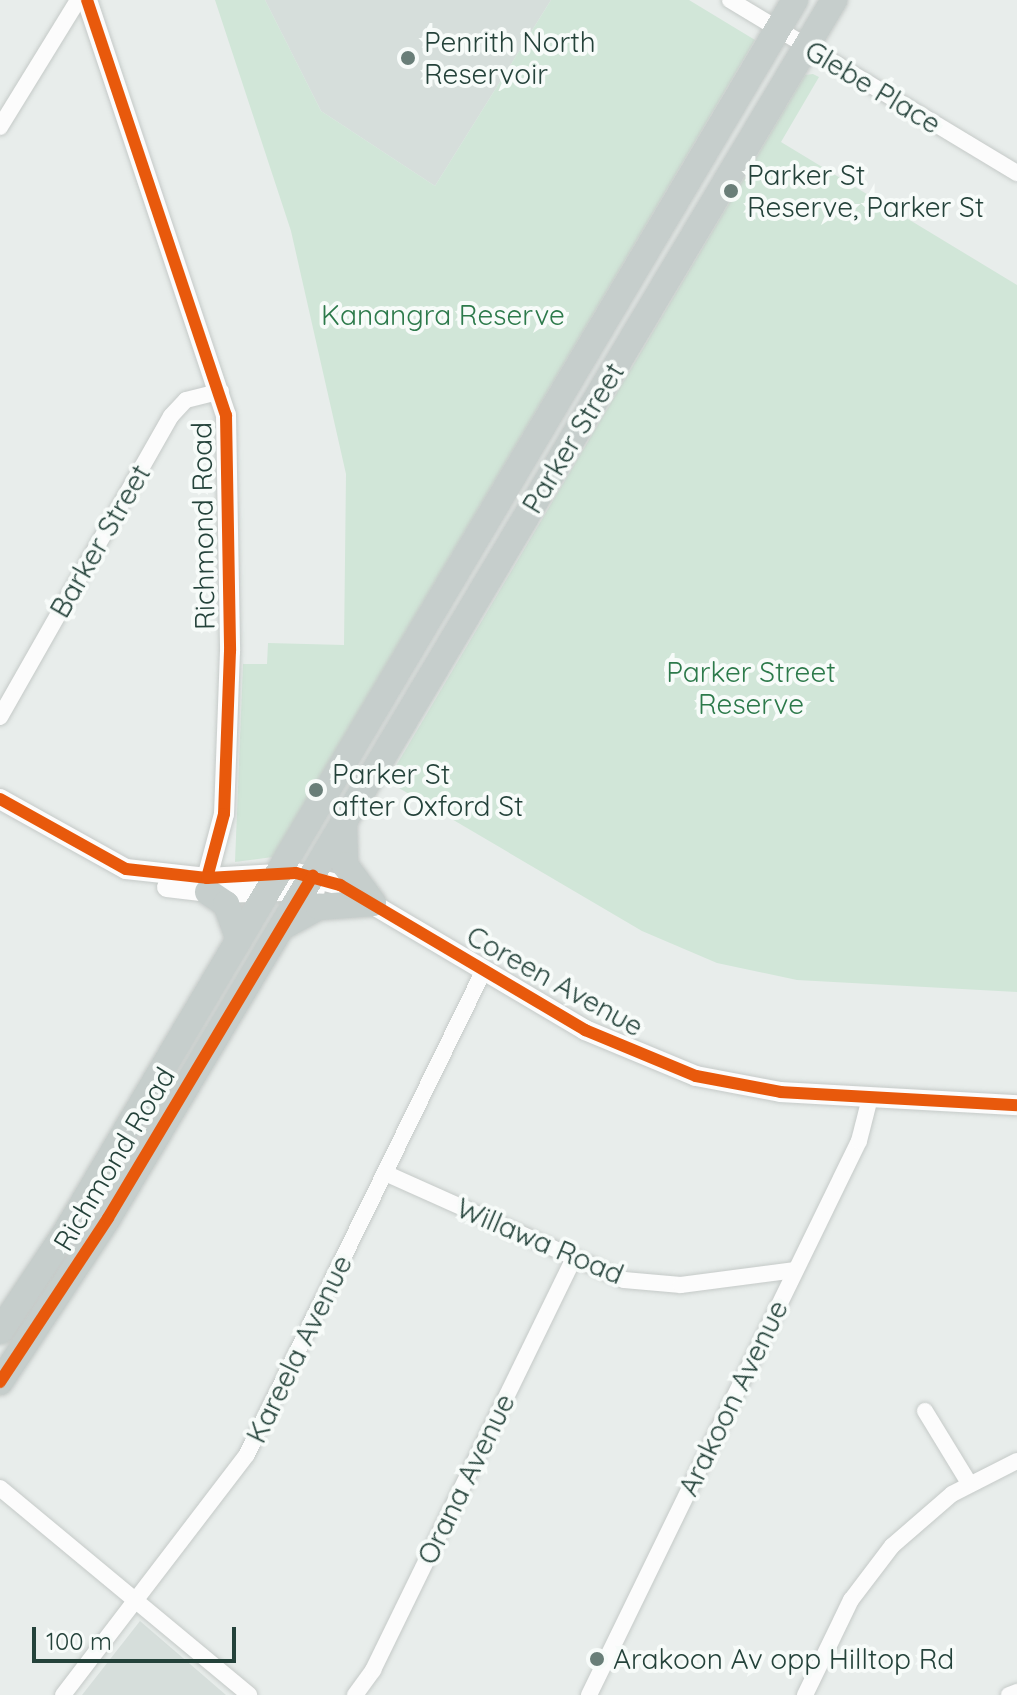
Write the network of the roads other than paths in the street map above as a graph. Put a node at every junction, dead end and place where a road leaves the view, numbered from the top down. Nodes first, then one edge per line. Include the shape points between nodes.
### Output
1 (78, 0) edge
2 (87, 0) edge
3 (730, 0) edge
4 (795, 0) edge
5 (834, 0) edge
6 (777, 29) junction
7 (807, 46) junction
8 (0, 127) edge
9 (1017, 173) edge
10 (221, 391) junction
11 (0, 717) edge
12 (0, 799) edge
13 (344, 824) junction
14 (271, 881) junction
15 (309, 882) junction
16 (207, 885) junction
17 (373, 903) junction
18 (282, 928) junction
19 (239, 940) junction
20 (484, 970) junction
21 (870, 1098) junction
22 (1017, 1105) edge
23 (385, 1173) junction
24 (573, 1260) junction
25 (795, 1270) junction
26 (0, 1331) edge
27 (0, 1382) edge
28 (925, 1411) dead end
29 (1017, 1461) edge
30 (969, 1483) junction
31 (0, 1488) edge
32 (137, 1601) junction
33 (1017, 1692) edge
34 (63, 1695) edge
35 (249, 1695) edge
36 (355, 1695) edge
37 (589, 1695) edge
38 (805, 1695) edge
39 (1009, 1695) edge

1 - 8 street
2 - 10 street, Richmond Road
3 - 6 street, Glebe Place
4 - 6 highway, Parker Street
5 - 7 highway, Parker Street
6 - 7 street, Glebe Place
6 - 14 highway, Parker Street
7 - 9 street, Glebe Place
7 - 13 highway, Parker Street
10 - 11 street, Barker Street via 186,400 171,416
10 - 16 street, Richmond Road via 230,482 229,681 224,814
12 - 16 street, Coreen Avenue via 161,885
13 - 15 highway, Parker Street
13 - 17 highway via 345,865
14 - 15 street, Coreen Avenue
14 - 16 street, Coreen Avenue
14 - 19 highway, Richmond Road
15 - 17 street, Coreen Avenue
15 - 18 highway, Richmond Road
16 - 19 highway via 226,904
17 - 18 highway via 319,907
17 - 20 street, Coreen Avenue
18 - 27 highway, Richmond Road via 108,1218
19 - 26 highway, Richmond Road via 67,1230
20 - 21 street, Coreen Avenue via 601,1039 676,1069 766,1090
20 - 23 street, Kareela Avenue
21 - 22 street, Coreen Avenue
21 - 25 street, Arakoon Avenue via 859,1141
23 - 24 street, Willawa Road
23 - 32 street, Kareela Avenue via 247,1454
24 - 25 street, Willawa Road via 624,1280 655,1285
24 - 36 street, Orana Avenue via 373,1670
25 - 37 street, Arakoon Avenue
28 - 30 street
29 - 30 street
30 - 38 street via 915,1523 870,1572
31 - 32 street
32 - 34 street, Kareela Avenue
32 - 35 street
33 - 39 street

